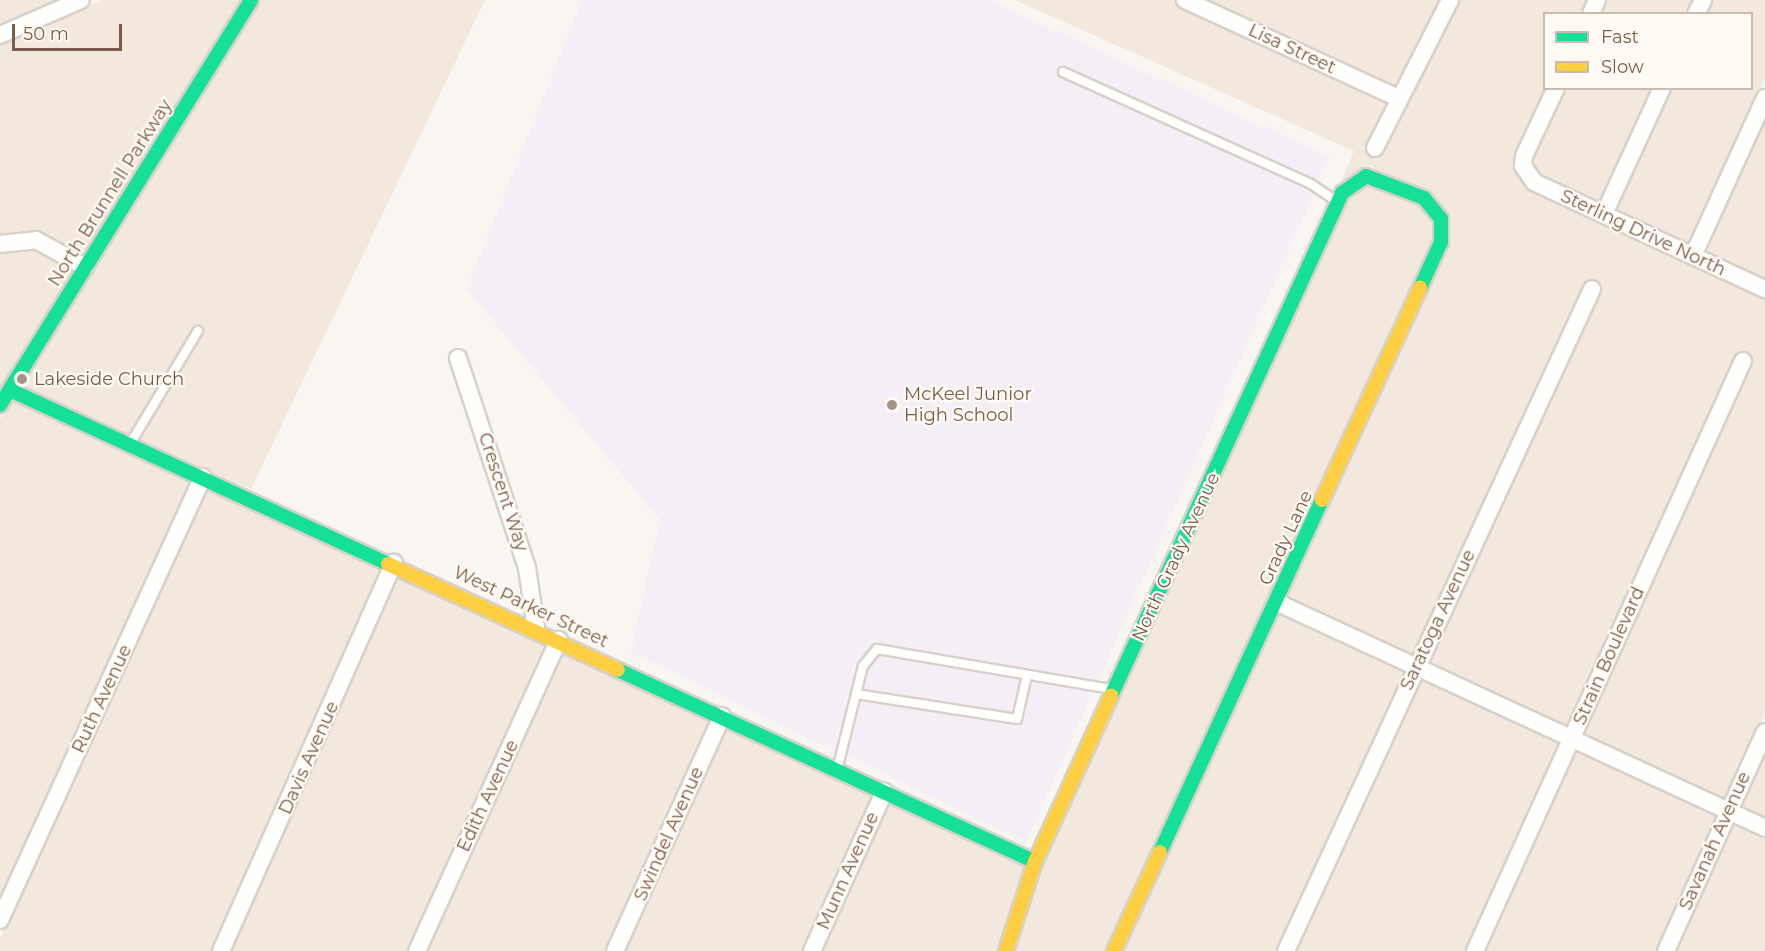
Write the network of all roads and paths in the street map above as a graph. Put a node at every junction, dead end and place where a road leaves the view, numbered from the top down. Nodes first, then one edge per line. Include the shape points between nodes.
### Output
1 (81, 0) edge
2 (250, 0) edge
3 (1185, 0) edge
4 (1450, 0) edge
5 (0, 35) edge
6 (1063, 72) dead end
7 (1555, 90) edge
8 (1661, 90) edge
9 (1398, 98) junction
10 (1765, 98) edge
11 (1375, 148) dead end
12 (1366, 176) joint
13 (1338, 202) junction
14 (1604, 214) junction
15 (0, 244) edge
16 (1693, 256) junction
17 (85, 267) junction
18 (1592, 289) dead end
19 (1765, 289) edge
20 (198, 331) dead end
21 (458, 358) dead end
22 (1743, 361) dead end
23 (9, 390) junction
24 (0, 405) edge
25 (130, 444) junction
26 (203, 477) junction
27 (394, 563) junction
28 (1276, 602) junction
29 (536, 628) junction
30 (559, 640) junction
31 (1416, 668) junction
32 (1027, 675) junction
33 (1115, 689) junction
34 (856, 693) junction
35 (722, 716) junction
36 (1765, 732) edge
37 (1571, 739) junction
38 (837, 770) junction
39 (884, 792) junction
40 (1729, 812) junction
41 (1765, 828) edge
42 (1035, 862) junction
43 (0, 920) edge
44 (221, 951) edge
45 (417, 951) edge
46 (615, 951) edge
47 (812, 951) edge
48 (1006, 951) edge
49 (1114, 951) edge
50 (1286, 951) edge
51 (1475, 951) edge
52 (1666, 951) edge

1 - 5 street
2 - 17 street, North Brunnell Parkway
3 - 9 street, Lisa Street
4 - 9 street via 1413,80
6 - 13 lane via 1311,184
7 - 14 street, Sterling Drive North via 1524,156 1526,171 1534,182
8 - 14 street
9 - 11 street
10 - 16 street
12 - 13 street, North Grady Avenue via 1350,184
12 - 28 street, Grady Lane via 1424,198 1435,207 1444,232
13 - 33 street, North Grady Avenue
14 - 16 street, Sterling Drive North
15 - 17 street via 36,240
16 - 19 street, Sterling Drive North
17 - 23 street, North Brunnell Parkway
18 - 31 street, Saratoga Avenue
20 - 25 lane
21 - 29 street, Crescent Way via 527,568
22 - 37 street, Strain Boulevard
23 - 24 street, North Brunnell Parkway
23 - 25 street, West Parker Street
25 - 26 street, West Parker Street
26 - 27 street, West Parker Street
26 - 43 street, Ruth Avenue
27 - 29 street, West Parker Street
27 - 44 street, Davis Avenue
28 - 31 street
28 - 49 street, Grady Lane
29 - 30 street, West Parker Street
30 - 35 street, West Parker Street
30 - 45 street, Edith Avenue
31 - 37 street
31 - 50 street, Saratoga Avenue
32 - 33 lane
32 - 34 lane via 877,649 863,666
32 - 34 lane via 1017,719
33 - 42 street, North Grady Avenue
34 - 38 lane
35 - 38 street, West Parker Street
35 - 46 street, Swindel Avenue
36 - 40 street, Savanah Avenue
37 - 40 street
37 - 51 street, Strain Boulevard
38 - 39 street, West Parker Street
39 - 42 street, West Parker Street
39 - 47 street, Munn Avenue
40 - 41 street
40 - 52 street, Savanah Avenue
42 - 48 street, North Grady Avenue

